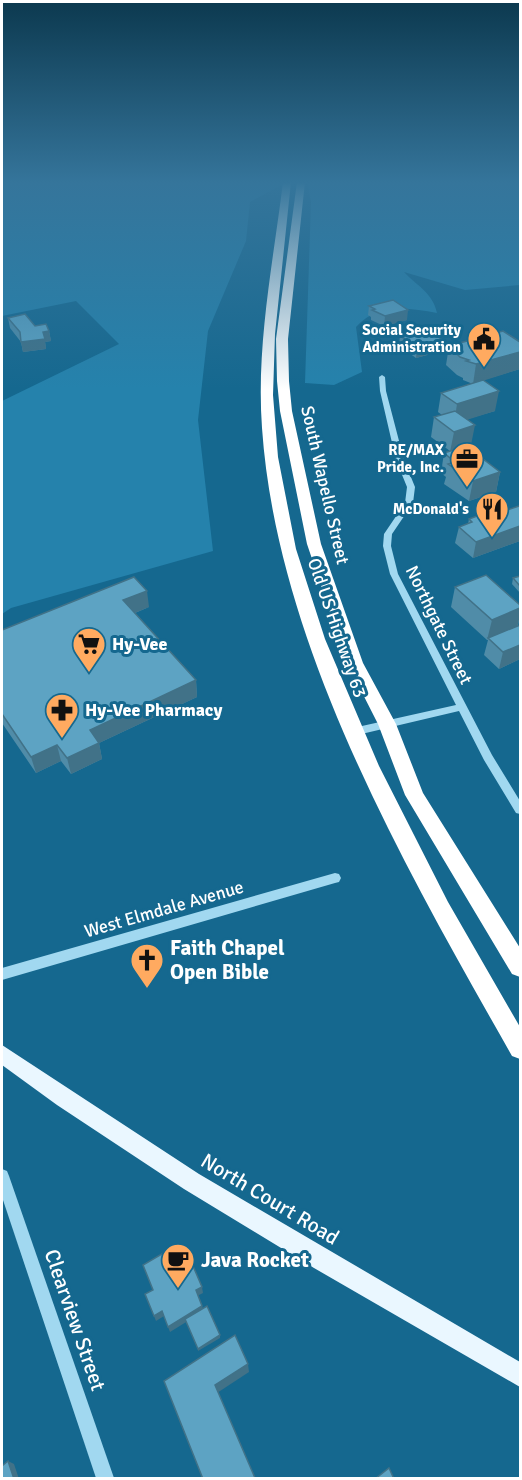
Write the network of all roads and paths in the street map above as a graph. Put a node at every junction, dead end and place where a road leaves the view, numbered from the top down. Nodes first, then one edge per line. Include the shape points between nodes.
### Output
1 (280, 251) edge
2 (293, 251) edge
3 (382, 378) dead end
4 (462, 707) junction
5 (387, 724) junction
6 (353, 732) junction
7 (520, 810) edge
8 (335, 878) dead end
9 (520, 967) edge
10 (2, 974) edge
11 (520, 1048) edge
12 (2, 1054) edge
13 (2, 1176) edge
14 (520, 1375) edge
15 (105, 1479) edge

1 - 6 highway, Old US Highway 63 via 272,288 266,362 276,502 306,609
2 - 5 highway, South Wapello Street via 282,339 286,411 314,544 355,663
3 - 4 street, Northgate Street via 400,460 411,487 409,503 388,534 387,546 394,574
4 - 5 street
4 - 7 street, Northgate Street
5 - 6 street
5 - 9 highway, South Wapello Street via 414,795
6 - 11 highway, Old US Highway 63 via 416,865
8 - 10 street, West Elmdale Avenue
12 - 14 main road, North Court Road via 208,1191
13 - 15 street, Clearview Street

